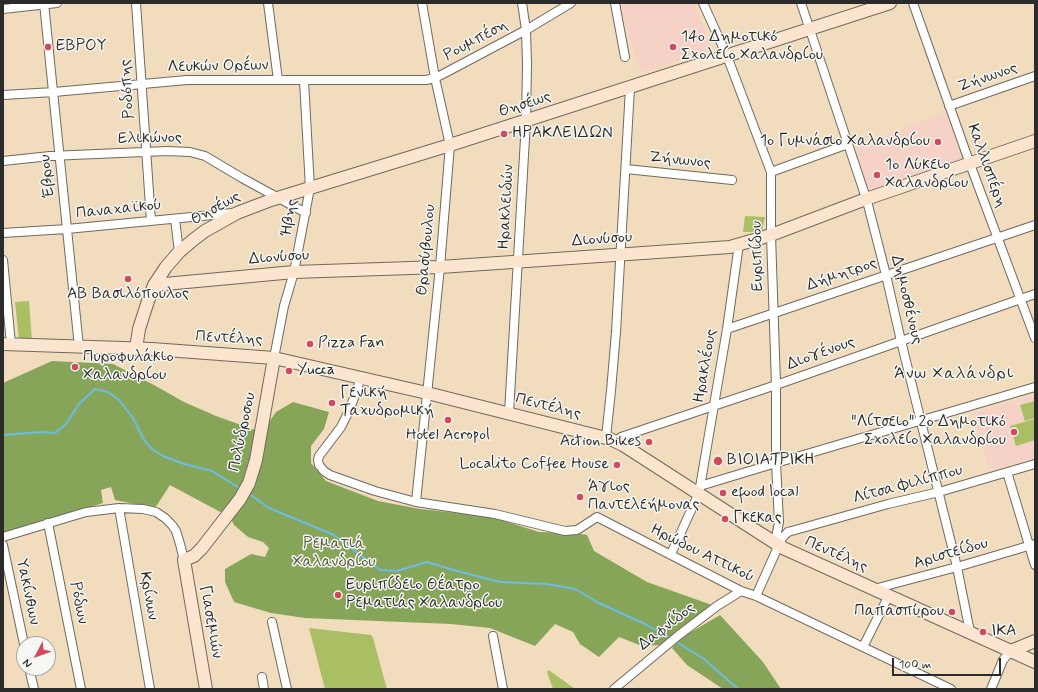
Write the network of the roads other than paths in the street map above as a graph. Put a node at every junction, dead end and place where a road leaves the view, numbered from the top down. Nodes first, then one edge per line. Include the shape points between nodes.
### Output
1 (57, 3) edge
2 (136, 3) edge
3 (268, 3) edge
4 (422, 3) edge
5 (522, 3) edge
6 (571, 3) edge
7 (615, 3) edge
8 (703, 3) edge
9 (801, 3) edge
10 (890, 3) edge
11 (913, 3) edge
12 (44, 4) edge
13 (3, 9) edge
14 (811, 29) junction
15 (526, 30) junction
16 (727, 56) junction
17 (625, 57) dead end
18 (1035, 76) edge
19 (435, 78) junction
20 (278, 80) junction
21 (304, 81) junction
22 (142, 84) junction
23 (630, 88) junction
24 (54, 92) junction
25 (3, 95) edge
26 (950, 106) junction
27 (526, 121) junction
28 (1035, 141) edge
29 (848, 144) junction
30 (450, 145) junction
31 (147, 152) junction
32 (60, 156) junction
33 (3, 161) edge
34 (970, 164) junction
35 (626, 170) junction
36 (772, 172) junction
37 (732, 180) dead end
38 (310, 188) junction
39 (278, 198) junction
40 (866, 199) junction
41 (237, 213) junction
42 (306, 214) junction
43 (175, 219) junction
44 (151, 221) junction
45 (1035, 225) edge
46 (67, 230) junction
47 (3, 233) edge
48 (771, 235) junction
49 (998, 238) junction
50 (739, 244) junction
51 (179, 252) junction
52 (620, 254) junction
53 (3, 260) edge
54 (518, 262) junction
55 (440, 267) junction
56 (294, 272) junction
57 (886, 275) junction
58 (154, 284) junction
59 (1035, 294) edge
60 (1020, 299) junction
61 (773, 314) junction
62 (727, 329) junction
63 (1035, 338) edge
64 (901, 341) junction
65 (7, 344) edge
66 (79, 347) junction
67 (136, 349) junction
68 (274, 358) junction
69 (360, 378) junction
70 (776, 385) junction
71 (1035, 387) edge
72 (427, 393) junction
73 (713, 407) junction
74 (508, 413) junction
75 (922, 420) junction
76 (611, 439) junction
77 (776, 462) junction
78 (1035, 464) edge
79 (1006, 472) junction
80 (699, 490) junction
81 (939, 492) junction
82 (416, 502) junction
83 (119, 508) junction
84 (779, 522) junction
85 (48, 523) junction
86 (788, 532) junction
87 (3, 537) edge
88 (777, 544) junction
89 (3, 545) edge
90 (1032, 545) edge
91 (671, 554) junction
92 (184, 560) junction
93 (1035, 565) edge
94 (957, 567) junction
95 (874, 589) junction
96 (741, 591) junction
97 (889, 595) junction
98 (756, 596) junction
99 (272, 622) dead end
100 (970, 632) junction
101 (22, 636) edge
102 (493, 636) dead end
103 (1035, 641) edge
104 (863, 647) junction
105 (1011, 651) junction
106 (1035, 662) edge
107 (31, 676) edge
108 (262, 678) dead end
109 (34, 689) edge
110 (81, 689) edge
111 (150, 689) edge
112 (206, 689) edge
113 (264, 689) edge
114 (287, 689) edge
115 (503, 689) edge
116 (614, 689) edge
117 (951, 689) edge
118 (991, 689) edge

1 - 12 street
2 - 22 street, Ροδόπης
3 - 20 street
4 - 19 street, Θρασύβουλου
5 - 15 street, Ηρακλειδών
6 - 15 street, Ρουμπέση
7 - 17 street
8 - 16 street, Ευριπίδου
9 - 14 street, Δημοσθένους
10 - 14 street, Θησέως
11 - 26 street, Καλλισπέρη
12 - 13 street
12 - 24 street, Έβρου
14 - 16 street, Θησέως
14 - 29 street, Δημοσθένους
15 - 19 street, Ρουμπέση
15 - 27 street, Ηρακλειδών
16 - 23 street, Θησέως
16 - 36 street, Ευριπίδου
18 - 26 street, Ζήνωνος
19 - 21 street, Λευκών Ορέων
19 - 30 street, Θρασύβουλου
20 - 21 street, Λευκών Ορέων
20 - 22 street, Λευκών Ορέων via 187,80
21 - 38 street, Ήβης
22 - 24 street, Λευκών Ορέων
22 - 31 street, Ροδόπης
23 - 27 street, Θησέως
23 - 35 street
24 - 25 street, Λευκών Ορέων
24 - 32 street, Έβρου
26 - 34 street, Καλλισπέρη
27 - 30 street, Θησέως
27 - 54 street, Ηρακλειδών
28 - 34 street, Διονύσου
29 - 36 street
29 - 40 street, Δημοσθένους
30 - 38 street, Θησέως
30 - 55 street, Θρασύβουλου
31 - 32 street, Ελικώνος
31 - 39 street, Ελικώνος via 183,151 198,154
31 - 44 street, Ροδόπης
32 - 33 street, Ελικώνος
32 - 46 street, Έβρου
34 - 40 street, Διονύσου
34 - 49 street, Καλλισπέρη
35 - 37 street, Ζήνωνος
35 - 52 street
36 - 48 street, Ευριπίδου
38 - 39 street, Θησέως
38 - 42 street, Ήβης
39 - 41 street, Θησέως
39 - 42 street, Ελικώνος
40 - 48 street, Διονύσου
40 - 57 street, Δημοσθένους
41 - 43 street, Παναχαϊκού
41 - 51 street, Θησέως via 205,231
42 - 56 street, Ήβης
43 - 44 street, Παναχαϊκού
43 - 51 street, Θησέως
44 - 46 street, Παναχαϊκού
45 - 49 street, Δήμητρος
46 - 47 street, Παναχαϊκού
46 - 66 street, Έβρου
48 - 50 street, Διονύσου
48 - 61 street, Ευριπίδου
49 - 57 street, Δήμητρος
49 - 60 street, Καλλισπέρη
50 - 52 street, Διονύσου via 730,247
50 - 62 street, Ηρακλέους
51 - 58 street, Θησέως
52 - 54 street, Διονύσου
52 - 76 street via 611,391
53 - 65 street
54 - 55 street, Διονύσου
54 - 74 street, Ηρακλειδών
55 - 56 street, Διονύσου
55 - 72 street, Θρασύβουλου
56 - 58 street, Διονύσου
56 - 68 street, Ήβης via 284,306
57 - 61 street, Δήμητρος
57 - 64 street, Δημοσθένους
58 - 67 street, Θησέως via 144,312
59 - 60 street, Διογένους
60 - 63 street, Καλλισπέρη
60 - 64 street, Διογένους
61 - 62 street, Δήμητρος
61 - 70 street, Ευριπίδου
62 - 73 street, Ηρακλέους
64 - 70 street, Διογένους
64 - 75 street, Δημοσθένους
65 - 66 street, Πεντέλης
66 - 67 street, Πεντέλης
67 - 68 street, Πεντέλης
68 - 69 street, Πεντέλης
68 - 92 street, Πολύδροσου via 256,460 249,483 240,499 198,553
69 - 72 street, Πεντέλης
69 - 82 street, Ηρώδου Αττικού via 349,411 335,436 319,456 319,465 330,475
70 - 73 street, Διογένους
70 - 77 street, Ευριπίδου
71 - 75 street
72 - 74 street, Πεντέλης
72 - 82 street, Θρασύβουλου
73 - 76 street, Διογένους
73 - 80 street, Ηρακλέους
74 - 76 street, Πεντέλης
75 - 77 street
75 - 81 street, Δημοσθένους
76 - 80 street, Πεντέλης
77 - 80 street
77 - 84 street, Ευριπίδου
78 - 79 street, Λίτσα Φιλίππου
79 - 81 street, Λίτσα Φιλίππου
79 - 90 street
80 - 88 street, Πεντέλης
80 - 91 street, Ηρακλέους
81 - 86 street, Λίτσα Φιλίππου
81 - 94 street, Δημοσθένους
82 - 91 street, Ηρώδου Αττικού via 495,514 565,531 577,530 597,517
83 - 85 street via 86,512
83 - 92 street via 143,509 156,512 165,518 176,532
83 - 111 street, Κρίνων
84 - 86 street
84 - 88 street, Ευριπίδου
85 - 87 street
85 - 110 street, Ρόδων
86 - 88 street
88 - 95 street, Πεντέλης
88 - 98 street
89 - 101 street, Υακίνθων
90 - 93 street
90 - 94 street, Αριστείδου
91 - 96 street, Ηρώδου Αττικού
92 - 112 street, Γιασεμιών
94 - 95 street, Αριστείδου
94 - 100 street, Δημοσθένους
95 - 97 street, Πεντέλης
96 - 98 street, Ηρώδου Αττικού
96 - 116 street, Δαφνίδος via 678,635
97 - 100 street, Πεντέλης
97 - 104 street
98 - 104 street, Ηρώδου Αττικού
99 - 114 street
100 - 105 street, Πεντέλης
102 - 115 street
103 - 105 street
104 - 117 street, Ηρώδου Αττικού
105 - 106 street, Πεντέλης
105 - 118 street via 1003,660
107 - 109 street
108 - 113 street

